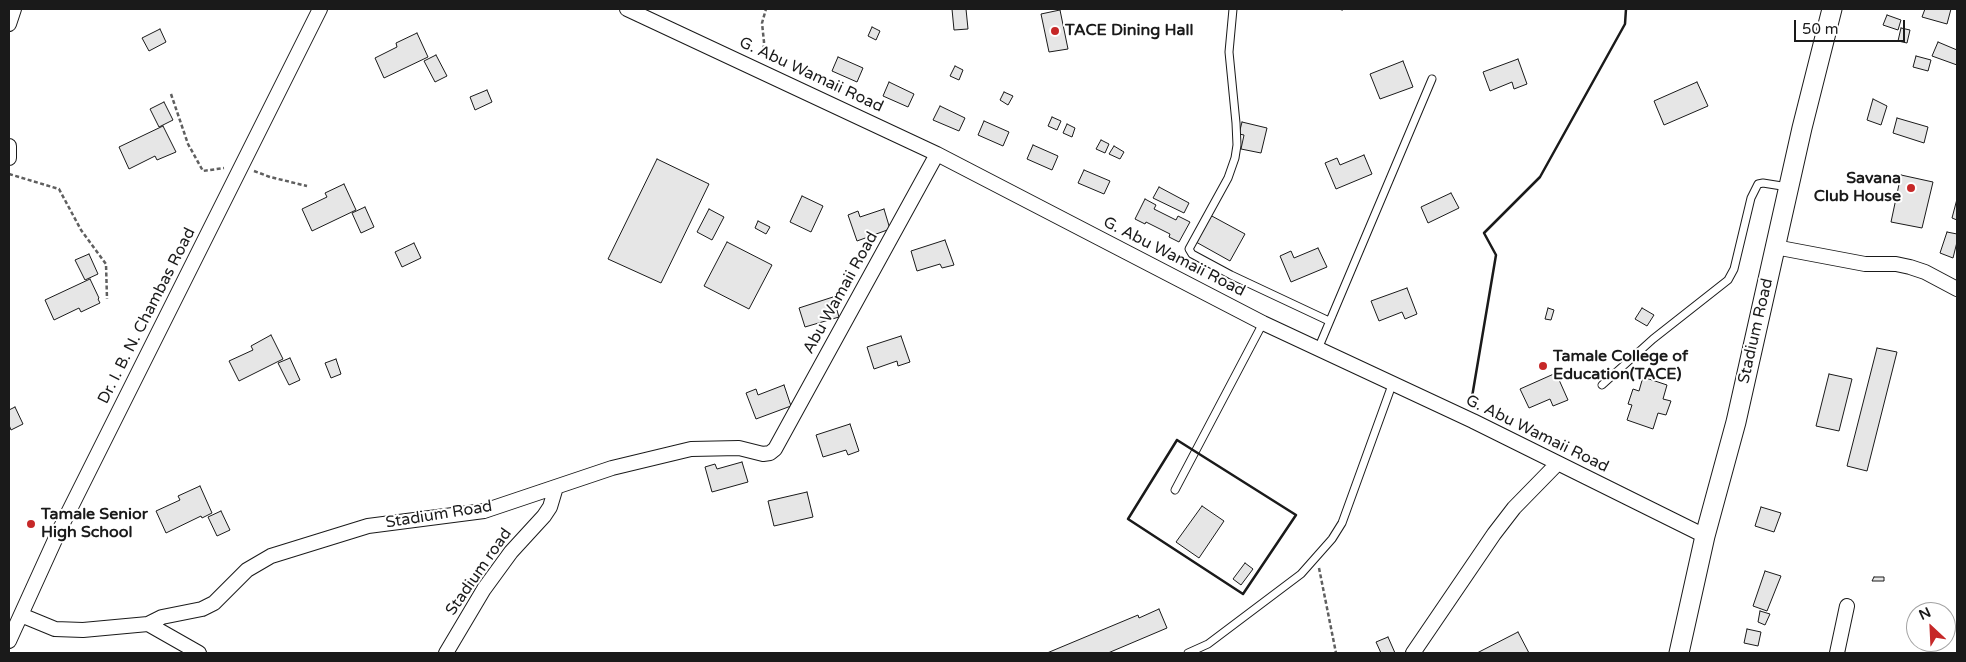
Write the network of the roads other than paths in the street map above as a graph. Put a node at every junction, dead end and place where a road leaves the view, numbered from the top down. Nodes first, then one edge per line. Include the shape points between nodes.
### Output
1 (14, 9) edge
2 (320, 9) edge
3 (627, 9) edge
4 (1233, 9) edge
5 (1832, 9) edge
6 (9, 24) edge
7 (1432, 79) dead end
8 (9, 146) edge
9 (937, 154) junction
10 (9, 158) edge
11 (1788, 188) junction
12 (1775, 246) junction
13 (1957, 289) edge
14 (1329, 320) junction
15 (1263, 323) junction
16 (1318, 349) junction
17 (1392, 385) junction
18 (1602, 385) dead end
19 (775, 449) joint
20 (1557, 464) junction
21 (556, 487) junction
22 (1175, 490) dead end
23 (1705, 536) junction
24 (1847, 606) dead end
25 (21, 615) junction
26 (148, 624) junction
27 (9, 640) edge
28 (1208, 644) junction
29 (199, 653) edge
30 (446, 653) edge
31 (1188, 653) edge
32 (1211, 653) edge
33 (1413, 653) edge
34 (1679, 653) edge
35 (1837, 653) edge

1 - 6 street
2 - 25 street, Dr. I. B. N. Chambas Road via 59,531
3 - 9 street, G. Abu Wamaii Road
4 - 14 lane via 1229,52 1236,123 1235,158 1228,178 1189,249 1192,254 1231,275
5 - 11 main road, Stadium Road
7 - 14 lane
8 - 10 street
9 - 15 street, G. Abu Wamaii Road
9 - 19 street, Abu Wamaii Road
11 - 12 main road, Stadium Road
11 - 18 lane via 1758,184 1751,198 1734,269 1728,280 1653,339
12 - 13 street via 1865,264 1910,267
12 - 23 main road, Stadium Road via 1736,422
14 - 16 lane
15 - 16 street, G. Abu Wamaii Road
15 - 22 lane
16 - 17 street, G. Abu Wamaii Road
17 - 20 street, G. Abu Wamaii Road via 1473,421
17 - 28 lane via 1342,523 1318,557 1301,574
19 - 21 street, Stadium Road via 763,454 740,448 691,449 612,468
20 - 23 street, G. Abu Wamaii Road
20 - 33 street via 1514,508 1494,534
21 - 26 street, Stadium Road via 484,511 368,526 271,556 247,570 214,603
21 - 30 street, Stadium road via 547,511 506,559
23 - 34 main road, Stadium Road
24 - 35 street
25 - 26 street, Stadium Road via 55,629
25 - 27 street, Dr. I. B. N. Chambas Road
26 - 29 street
28 - 31 lane
28 - 32 lane

